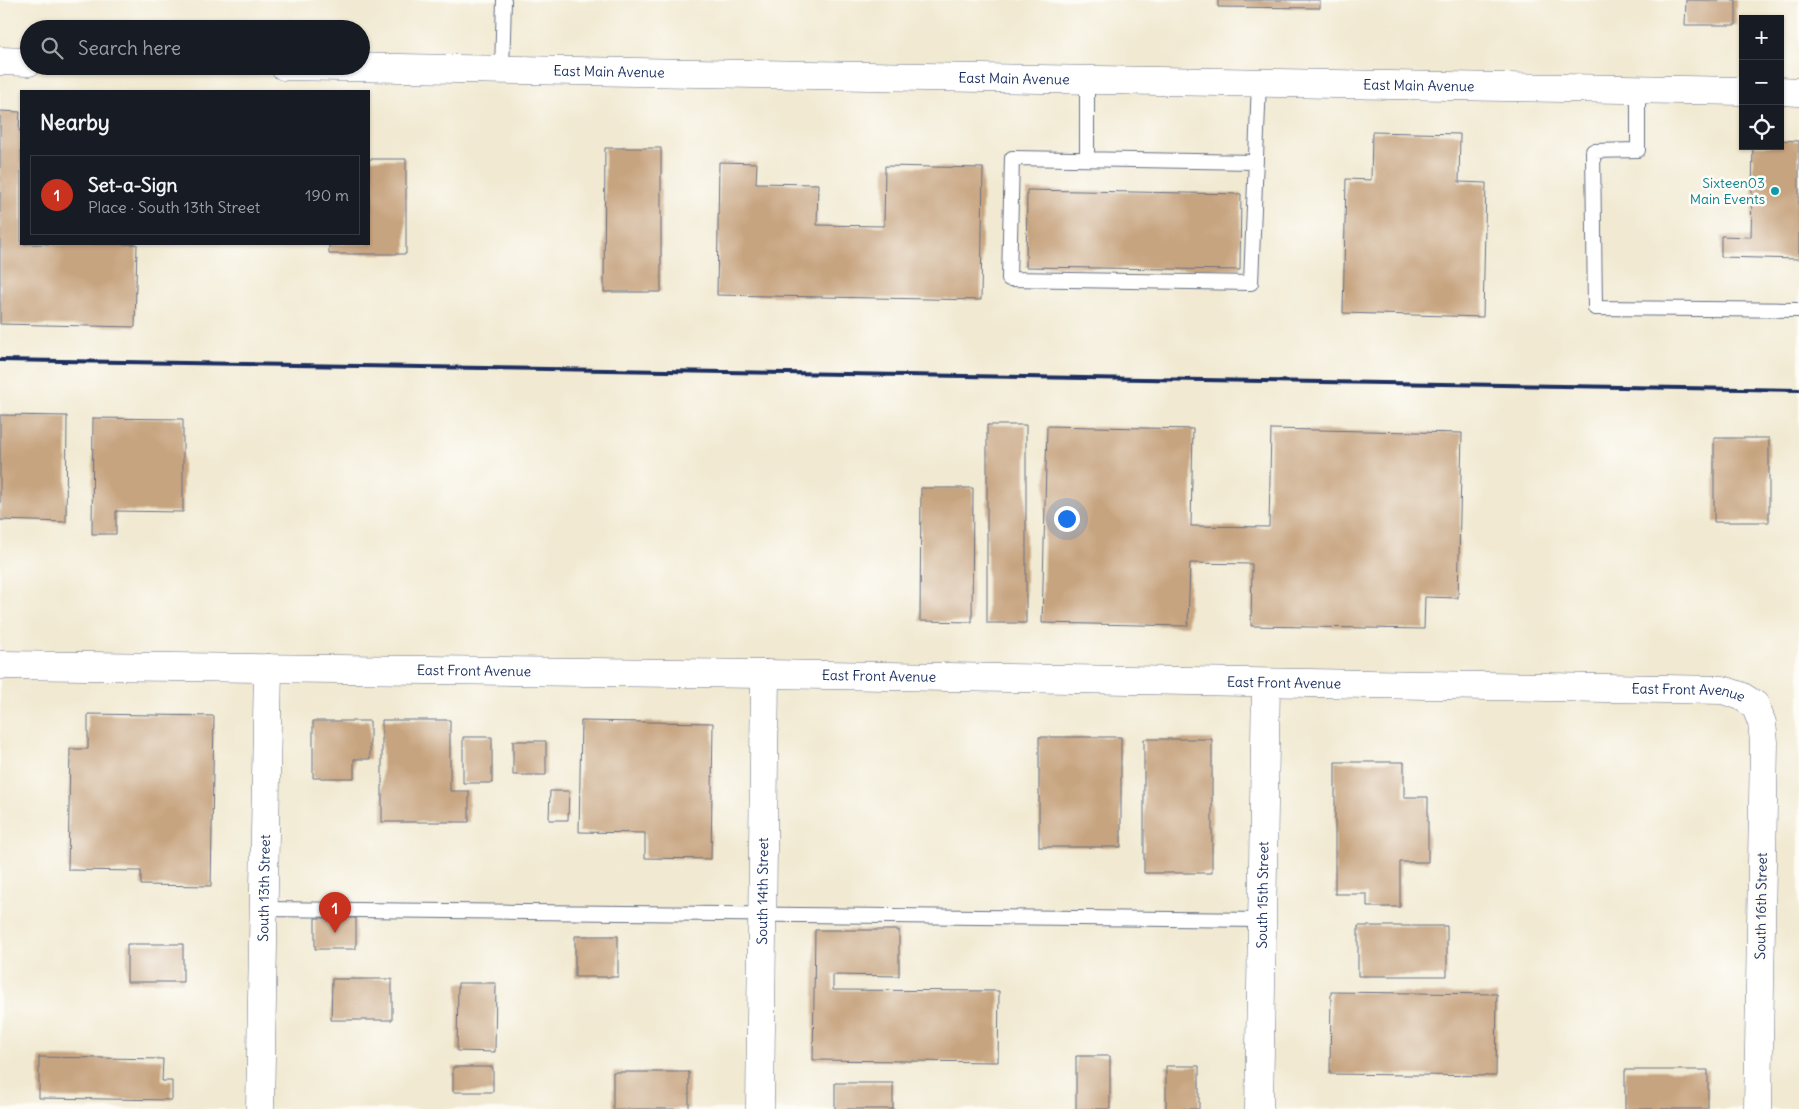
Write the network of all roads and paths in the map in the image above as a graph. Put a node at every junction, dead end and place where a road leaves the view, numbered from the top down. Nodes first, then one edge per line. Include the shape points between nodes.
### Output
1 (504, 0) edge
2 (0, 61) edge
3 (20, 62) edge
4 (370, 68) edge
5 (502, 70) junction
6 (1087, 79) junction
7 (1259, 82) junction
8 (1638, 89) junction
9 (1739, 91) edge
10 (1784, 92) edge
11 (1799, 92) edge
12 (1087, 159) junction
13 (1256, 162) junction
14 (1799, 310) edge
15 (0, 665) edge
16 (268, 668) junction
17 (765, 674) junction
18 (1266, 683) junction
19 (1755, 705) joint
20 (263, 910) junction
21 (763, 914) junction
22 (1262, 920) junction
23 (260, 1109) edge
24 (760, 1109) edge
25 (1259, 1109) edge
26 (1758, 1109) edge

1 - 5 lane
2 - 3 street
4 - 5 street, East Main Avenue
5 - 6 street, East Main Avenue
6 - 7 street, East Main Avenue
6 - 12 lane
7 - 8 street, East Main Avenue
7 - 13 lane
8 - 9 street, East Main Avenue
8 - 14 lane via 1638,150 1593,151 1595,308
10 - 11 street
12 - 13 lane
12 - 13 lane via 1012,158 1009,279 1251,283
15 - 16 street, East Front Avenue
16 - 17 street, East Front Avenue
16 - 20 street, South 13th Street
17 - 18 street, East Front Avenue
17 - 21 street, South 14th Street
18 - 19 street, East Front Avenue via 1723,690
18 - 22 street, South 15th Street
19 - 26 street, South 16th Street via 1762,723 1764,742
20 - 21 lane
20 - 23 street, South 13th Street
21 - 22 lane
21 - 24 street, South 14th Street
22 - 25 street, South 15th Street

